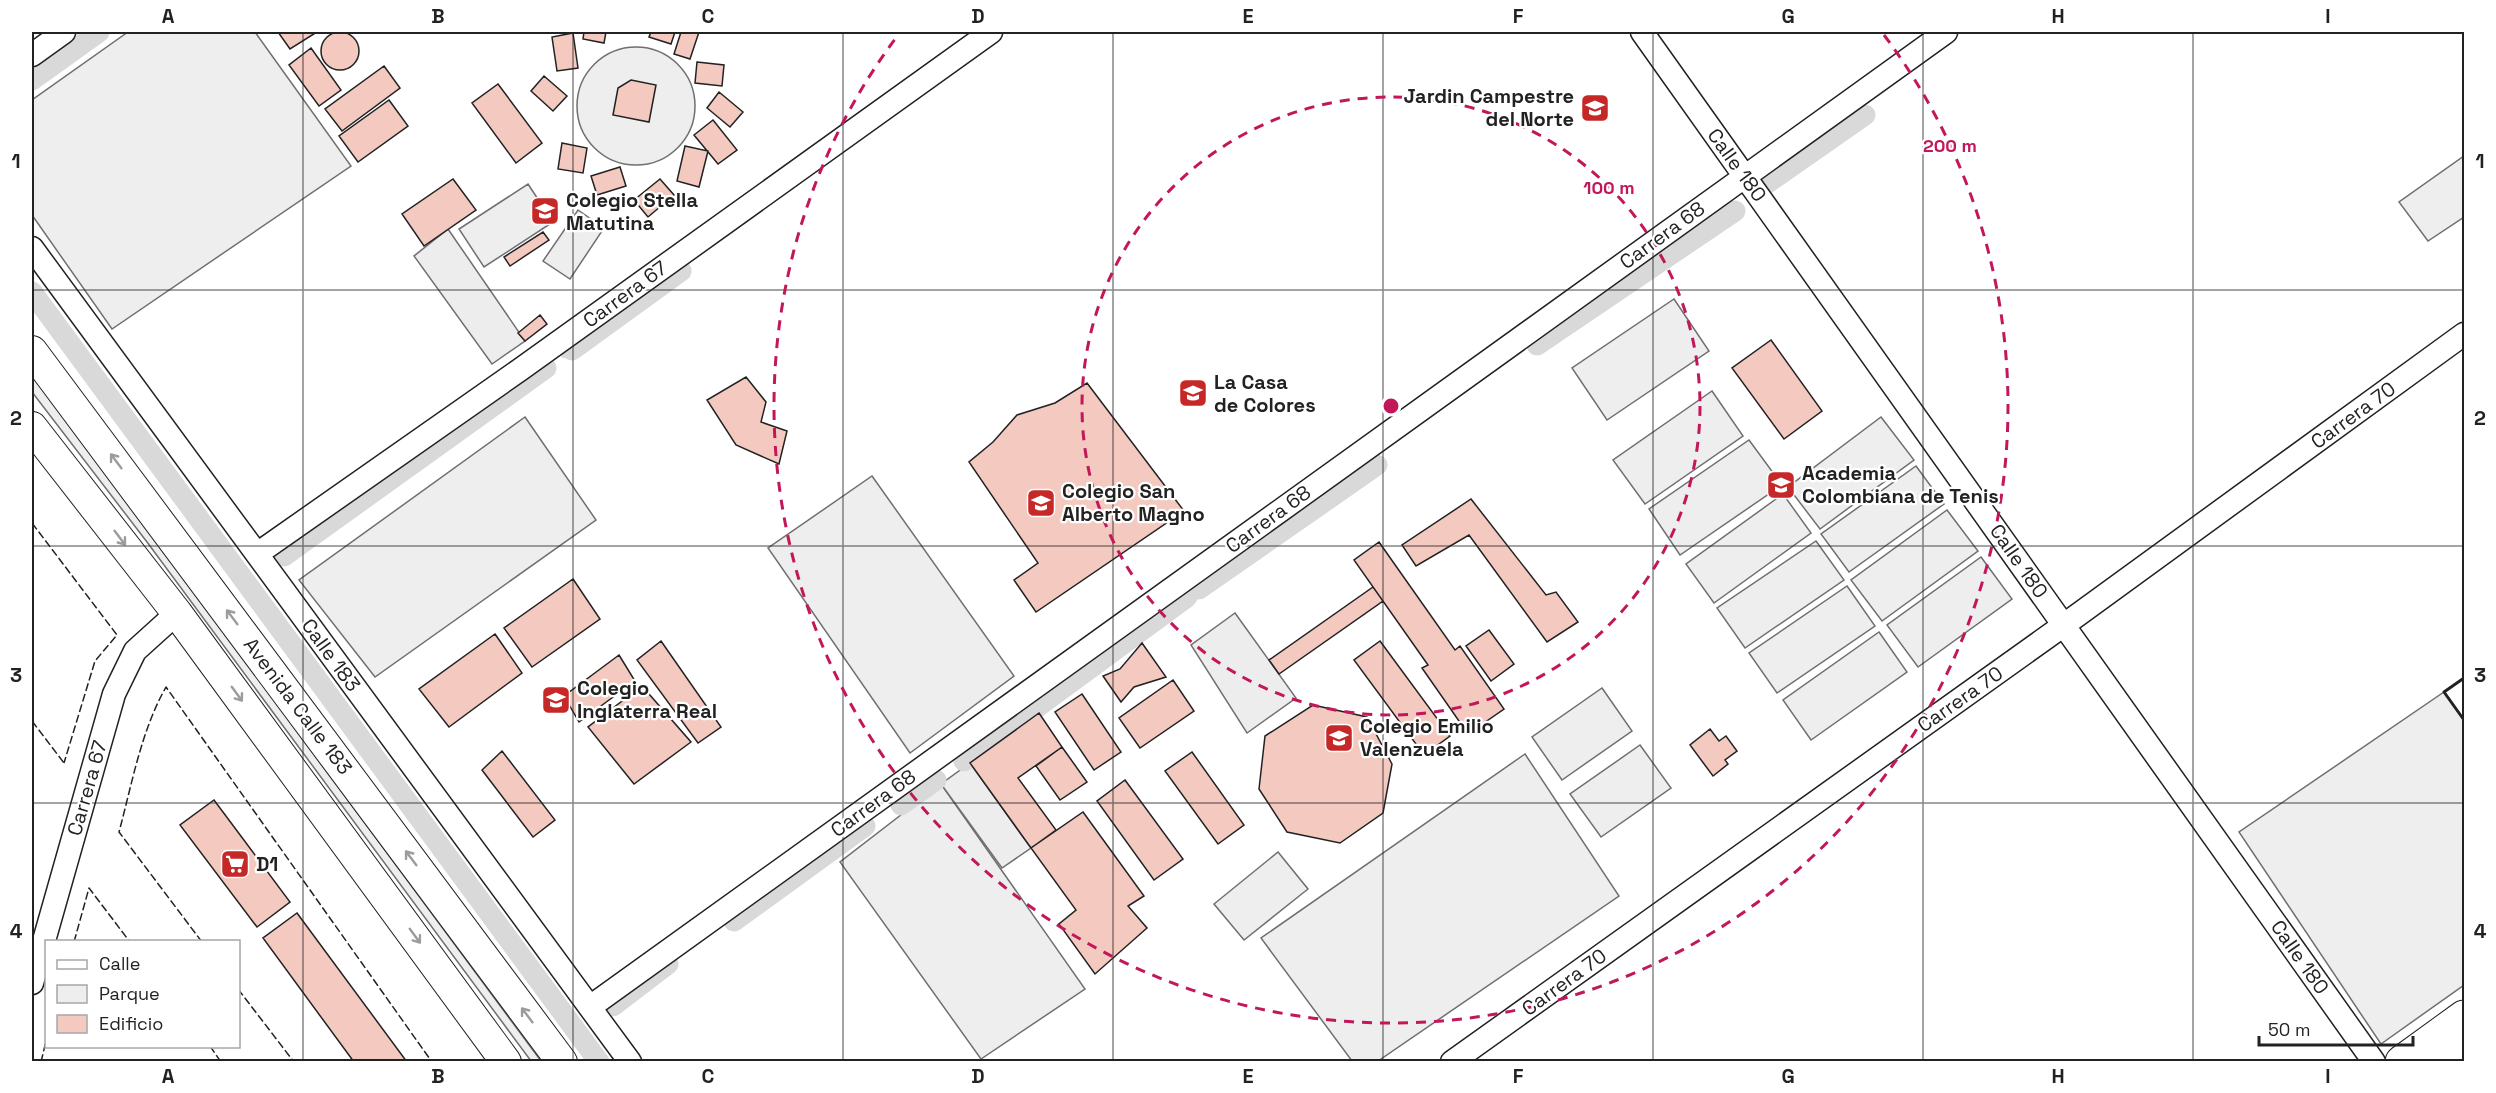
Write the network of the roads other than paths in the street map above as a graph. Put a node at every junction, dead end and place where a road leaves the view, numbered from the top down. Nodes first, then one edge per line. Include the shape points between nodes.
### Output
1 (64, 32) edge
2 (991, 32) edge
3 (1642, 32) edge
4 (1946, 32) edge
5 (32, 55) edge
6 (1744, 175) junction
7 (32, 248) edge
8 (2464, 334) edge
9 (32, 351) edge
10 (32, 427) edge
11 (257, 554) junction
12 (177, 613) junction
13 (2064, 625) junction
14 (32, 983) edge
15 (590, 1007) junction
16 (2464, 1017) edge
17 (2464, 1048) edge
18 (506, 1062) edge
19 (562, 1062) edge
20 (630, 1062) edge
21 (1452, 1062) edge
22 (2374, 1062) edge
23 (2403, 1062) edge
24 (2445, 1062) edge

1 - 5 street
2 - 11 street, Carrera 67
3 - 6 street, Calle 180
4 - 6 street, Carrera 68
6 - 13 street, Calle 180
6 - 15 street, Carrera 68
7 - 11 street, Calle 183
8 - 13 street, Carrera 70
19 -> 9 main road, Avenida Calle 183
10 -> 12 main road, Avenida Calle 183
11 - 15 street, Calle 183
12 - 14 street, Carrera 67 via 135,651 114,694
12 -> 18 main road, Avenida Calle 183
13 - 21 street, Carrera 70
13 - 22 street, Calle 180
15 - 20 street, Calle 183
16 - 23 highway
17 - 24 highway

